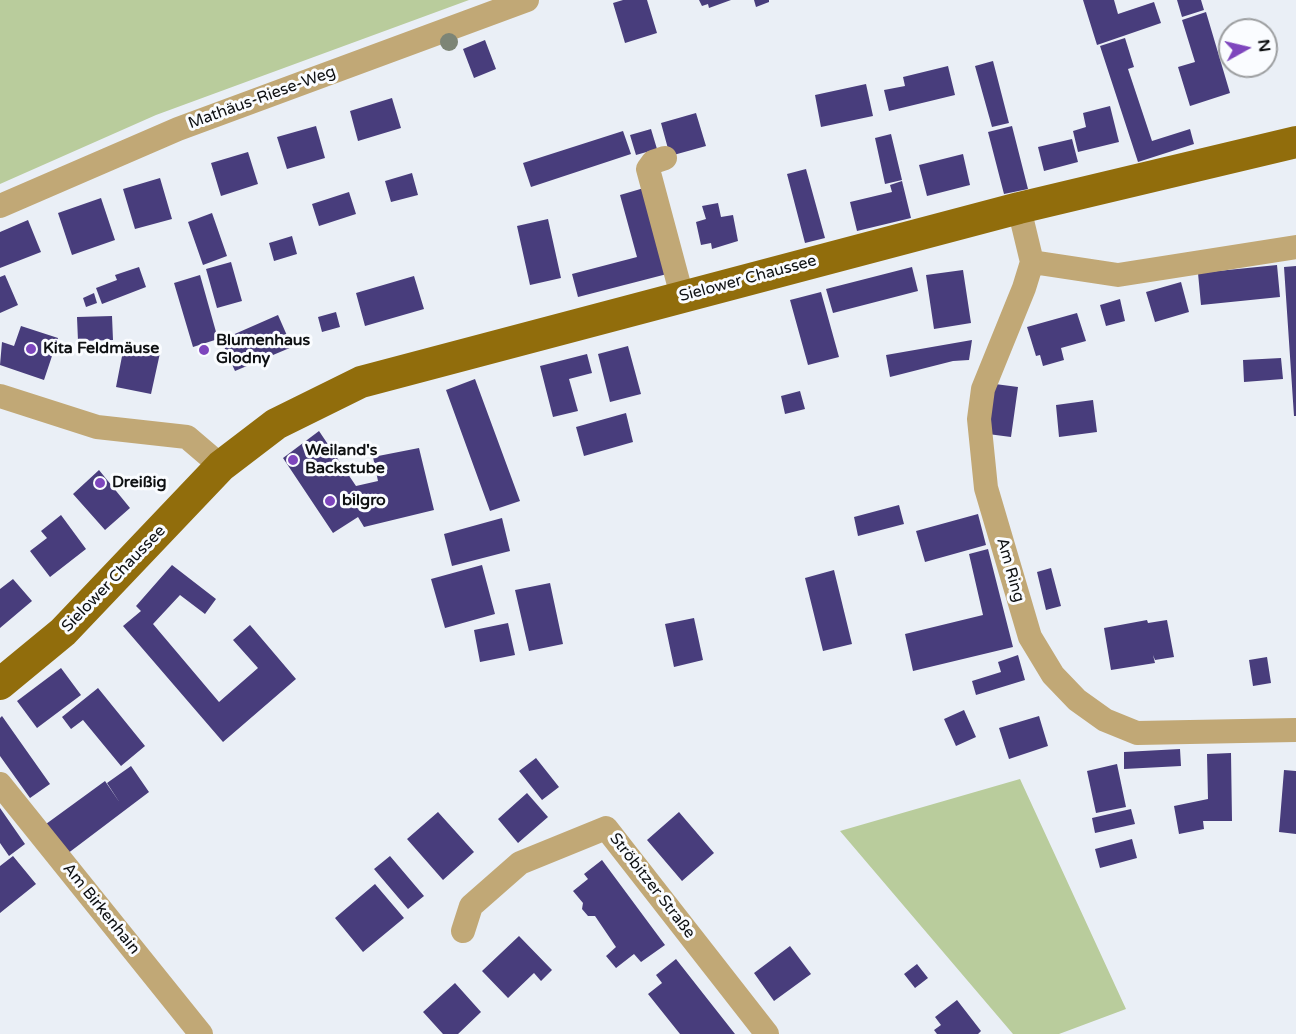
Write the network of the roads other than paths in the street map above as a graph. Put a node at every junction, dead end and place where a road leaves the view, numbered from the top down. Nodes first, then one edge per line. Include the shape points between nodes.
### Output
1 (527, 0) edge
2 (1296, 142) edge
3 (665, 158) dead end
4 (0, 206) edge
5 (1019, 208) junction
6 (1296, 247) edge
7 (1032, 262) junction
8 (681, 296) junction
9 (0, 396) edge
10 (221, 466) junction
11 (0, 684) edge
12 (1296, 730) edge
13 (0, 784) edge
14 (463, 931) dead end
15 (201, 1034) edge
16 (767, 1034) edge

1 - 4 street, Mathäus-Riese-Weg via 178,129
2 - 5 main road, Sielower Chaussee
3 - 8 street via 652,162 648,169
5 - 7 street
5 - 8 main road, Sielower Chaussee
6 - 7 street via 1118,275
7 - 12 street, Am Ring via 983,389 978,419 986,488 1030,637 1053,675 1077,700 1105,720 1137,733
8 - 10 main road, Sielower Chaussee via 361,382 276,424
9 - 10 street via 97,427 187,437
10 - 11 main road, Sielower Chaussee via 63,632
13 - 15 street, Am Birkenhain
14 - 16 street, Ströbitzer Straße via 471,906 520,863 606,828

